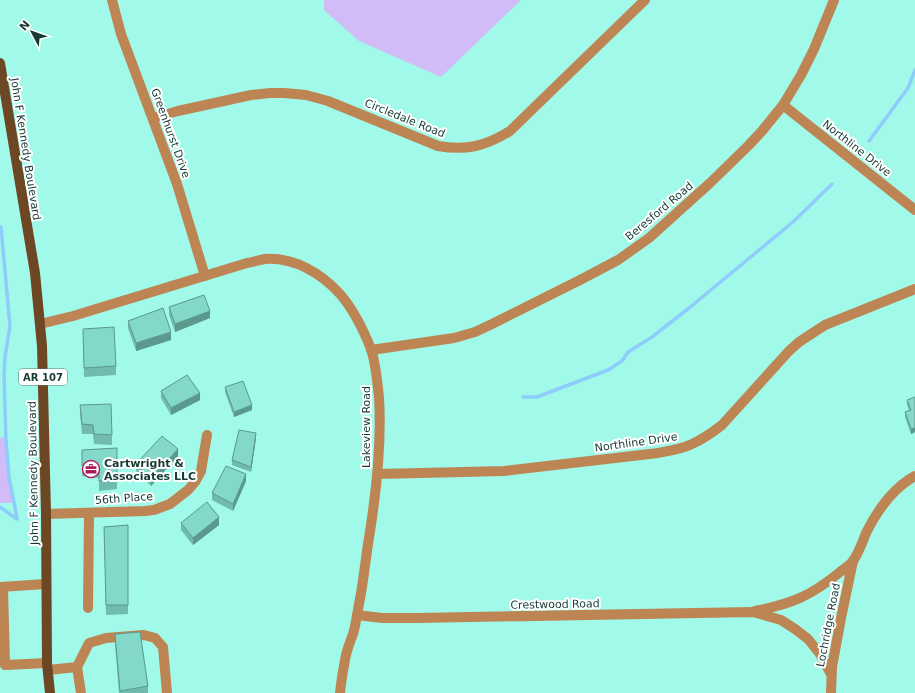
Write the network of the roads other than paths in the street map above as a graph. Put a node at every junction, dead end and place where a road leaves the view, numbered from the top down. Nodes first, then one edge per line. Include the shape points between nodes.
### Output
1 (112, 0) edge
2 (645, 0) edge
3 (834, 0) edge
4 (0, 63) edge
5 (783, 105) junction
6 (152, 118) junction
7 (915, 210) edge
8 (205, 276) junction
9 (915, 289) edge
10 (40, 324) junction
11 (371, 350) junction
12 (207, 435) dead end
13 (378, 474) junction
14 (915, 476) edge
15 (88, 513) junction
16 (46, 514) junction
17 (853, 561) junction
18 (46, 584) junction
19 (2, 587) edge
20 (88, 608) dead end
21 (753, 612) junction
22 (357, 615) junction
23 (48, 667) junction
24 (77, 667) junction
25 (831, 674) junction
26 (50, 693) edge
27 (81, 693) edge
28 (167, 693) edge
29 (340, 693) edge
30 (831, 693) edge

1 - 6 street, Greenhurst Drive
2 - 6 street, Circledale Road via 515,126 502,136 476,146 438,146 328,101 284,93 251,95
3 - 5 street, Beresford Road via 814,49
4 - 10 main road, John F Kennedy Boulevard / AR 107 via 35,273
5 - 7 street, Northline Drive
5 - 11 street, Beresford Road via 753,141 710,183 654,234 618,260 475,332 454,338
6 - 8 street, Greenhurst Drive
8 - 10 street, Lakeview Road
8 - 11 street, Lakeview Road via 266,259 300,265 324,279 344,298 360,323
9 - 13 street, Northline Drive via 825,325 799,342 722,425 709,435 679,449 504,471
10 - 16 main road, John F Kennedy Boulevard / AR 107
11 - 13 street, Lakeview Road via 377,377 380,414
12 - 15 street, 56th Place via 201,472 188,490 170,504 145,512
13 - 22 street, Lakeview Road
14 - 17 street, Crestwood Road via 889,497 869,528
15 - 16 street, 56th Place
15 - 20 street
16 - 18 main road, John F Kennedy Boulevard / AR 107
17 - 21 street, Crestwood Road via 811,593 786,604
17 - 25 street, Lochridge Road
18 - 19 street
18 - 23 main road, John F Kennedy Boulevard / AR 107
19 - 23 street via 5,665
21 - 22 street, Crestwood Road via 417,618
21 - 25 street, Crestwood Road via 781,620 796,629 814,645
22 - 29 street, Lakeview Road via 344,665
23 - 24 street
23 - 26 main road, John F Kennedy Boulevard / AR 107
24 - 27 street
24 - 28 street via 89,643 106,638 144,635 155,638 163,647
25 - 30 street, Lochridge Road

